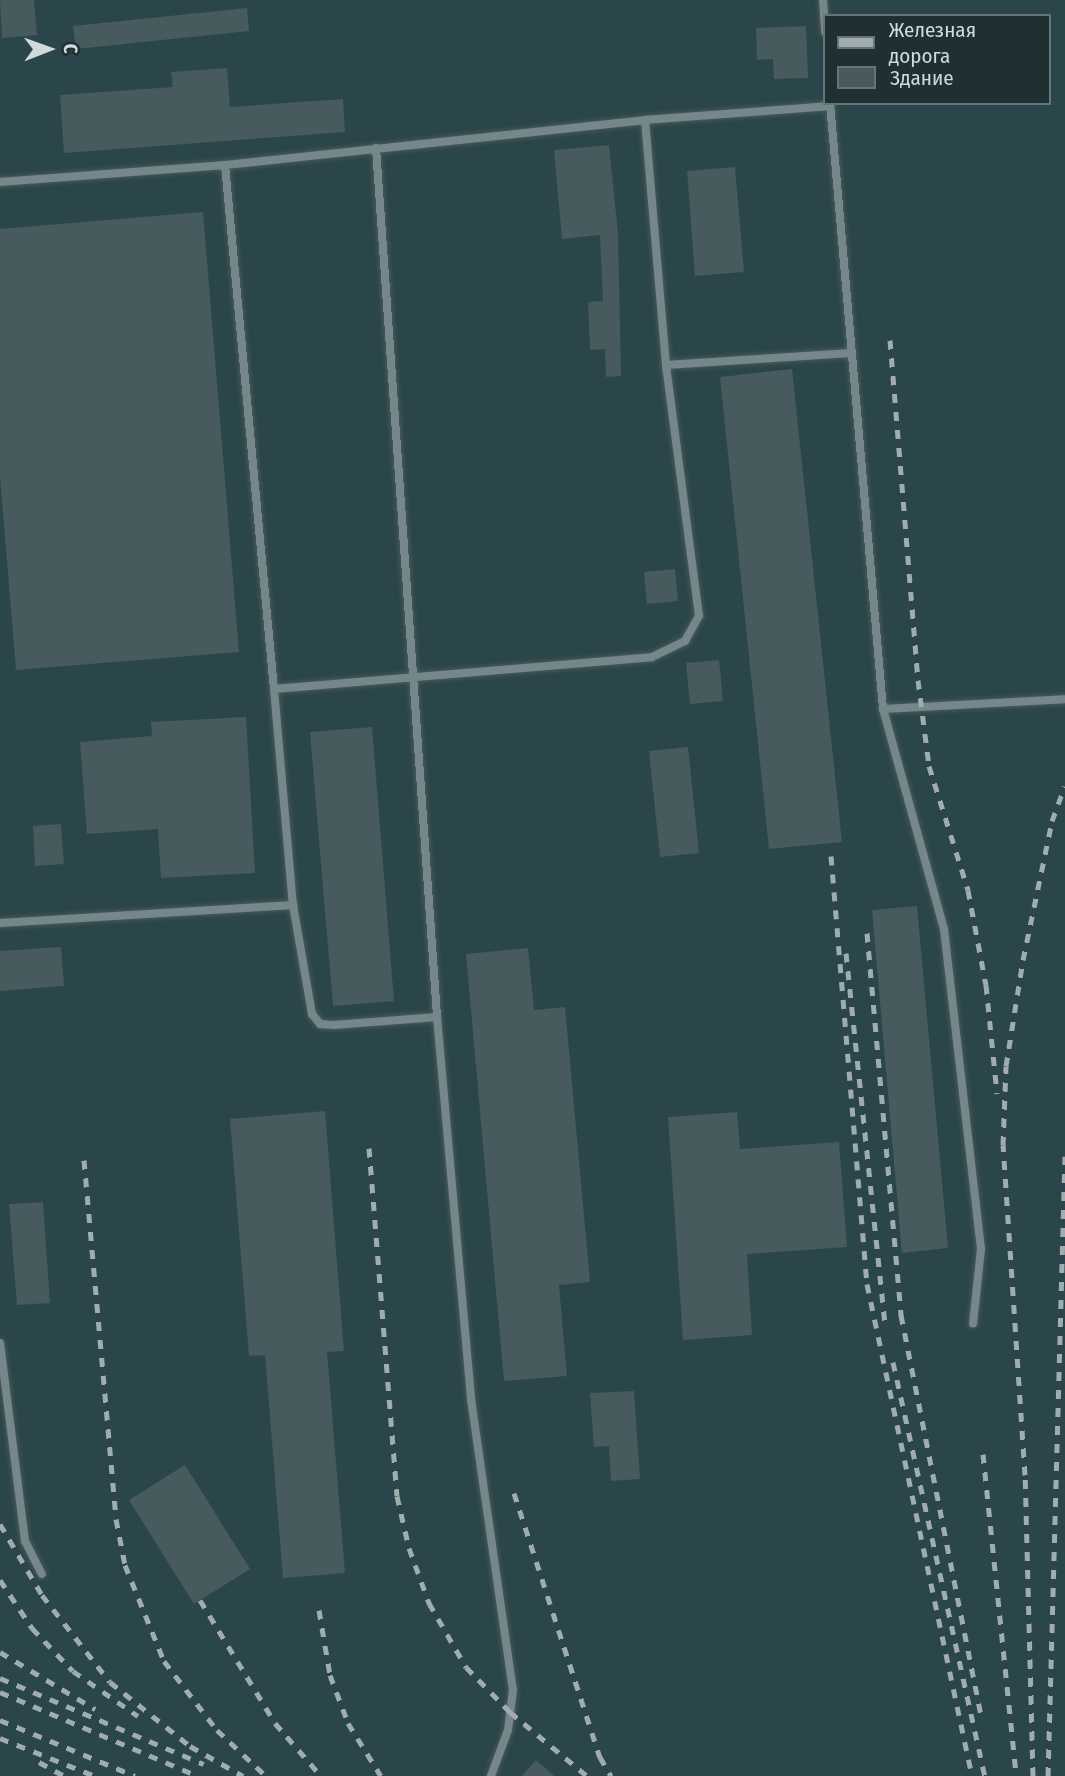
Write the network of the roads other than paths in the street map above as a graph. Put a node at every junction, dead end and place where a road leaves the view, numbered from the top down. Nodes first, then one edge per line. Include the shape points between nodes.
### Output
1 (830, 105) edge
2 (645, 120) junction
3 (376, 148) junction
4 (225, 165) junction
5 (0, 183) edge
6 (851, 353) junction
7 (666, 365) junction
8 (413, 679) junction
9 (274, 689) junction
10 (1065, 698) edge
11 (883, 709) junction
12 (293, 905) junction
13 (0, 923) edge
14 (437, 1017) junction
15 (973, 1324) dead end
16 (0, 1343) edge
17 (3, 1406) edge
18 (42, 1574) dead end
19 (491, 1776) edge

1 - 2 lane
1 - 6 lane
2 - 3 lane
2 - 7 lane
3 - 4 lane
3 - 8 lane
4 - 5 lane
4 - 9 lane
6 - 7 lane
6 - 11 lane
7 - 8 lane via 699,616 685,641 653,657
8 - 9 lane
8 - 14 lane
9 - 12 lane
10 - 11 lane
11 - 15 lane via 944,929 981,1249
12 - 13 lane
12 - 14 lane via 312,1014 320,1024
14 - 19 lane via 471,1399 513,1689 508,1730
16 - 17 lane
17 - 18 lane via 25,1541

